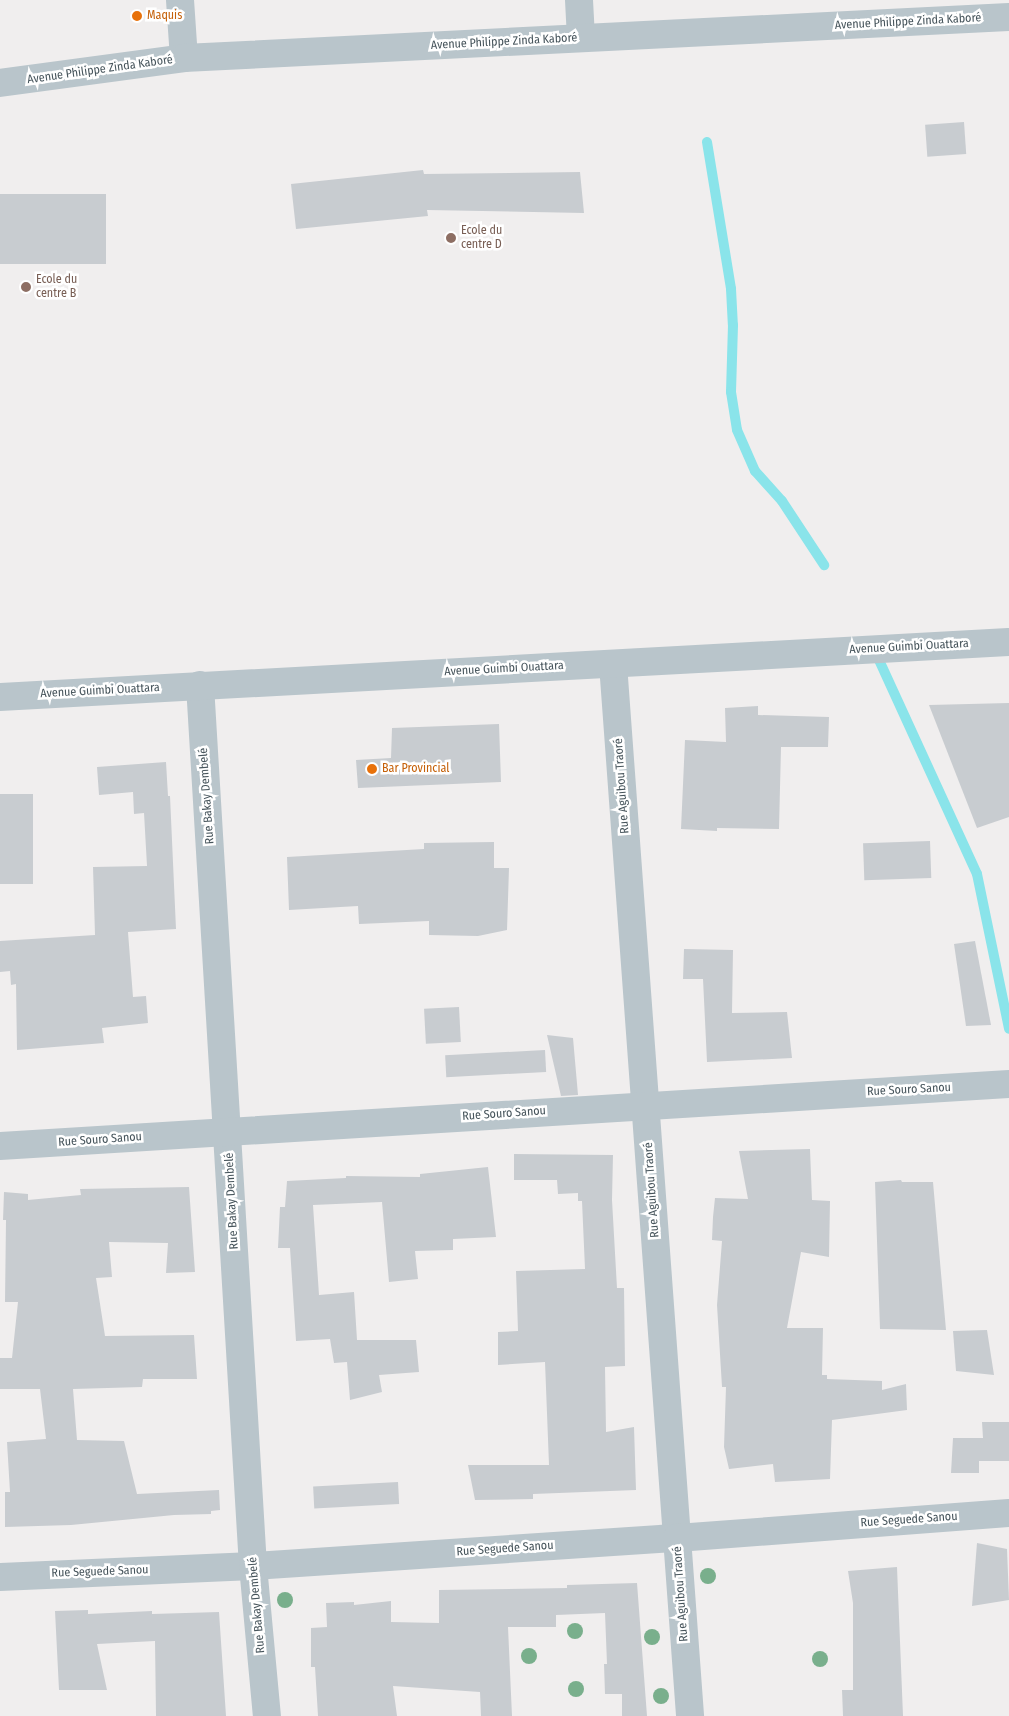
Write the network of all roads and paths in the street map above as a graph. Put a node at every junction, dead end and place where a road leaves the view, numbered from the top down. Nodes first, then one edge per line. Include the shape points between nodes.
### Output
1 (180, 0) edge
2 (579, 0) edge
3 (1009, 17) edge
4 (581, 38) junction
5 (184, 58) junction
6 (0, 83) edge
7 (1009, 642) edge
8 (614, 664) junction
9 (200, 685) junction
10 (0, 697) edge
11 (1009, 1084) edge
12 (646, 1105) junction
13 (228, 1132) junction
14 (0, 1146) edge
15 (1009, 1513) edge
16 (677, 1538) junction
17 (253, 1566) junction
18 (0, 1576) edge
19 (267, 1716) edge
20 (690, 1716) edge

1 - 5 street
2 - 4 street
3 - 4 street, Avenue Philippe Zinda Kaboré
4 - 5 street, Avenue Philippe Zinda Kaboré
5 - 6 street, Avenue Philippe Zinda Kaboré
7 - 8 street, Avenue Guimbi Ouattara
8 - 9 street, Avenue Guimbi Ouattara
8 - 12 street, Rue Aguibou Traoré
9 - 10 street, Avenue Guimbi Ouattara
9 - 13 street, Rue Bakay Dembelé
11 - 12 street, Rue Souro Sanou
12 - 13 street, Rue Souro Sanou
12 - 16 street, Rue Aguibou Traoré
13 - 14 street, Rue Souro Sanou
13 - 17 street, Rue Bakay Dembelé
15 - 16 street, Rue Seguede Sanou
16 - 17 street, Rue Seguede Sanou
16 - 20 street, Rue Aguibou Traoré
17 - 18 street, Rue Seguede Sanou
17 - 19 street, Rue Bakay Dembelé

